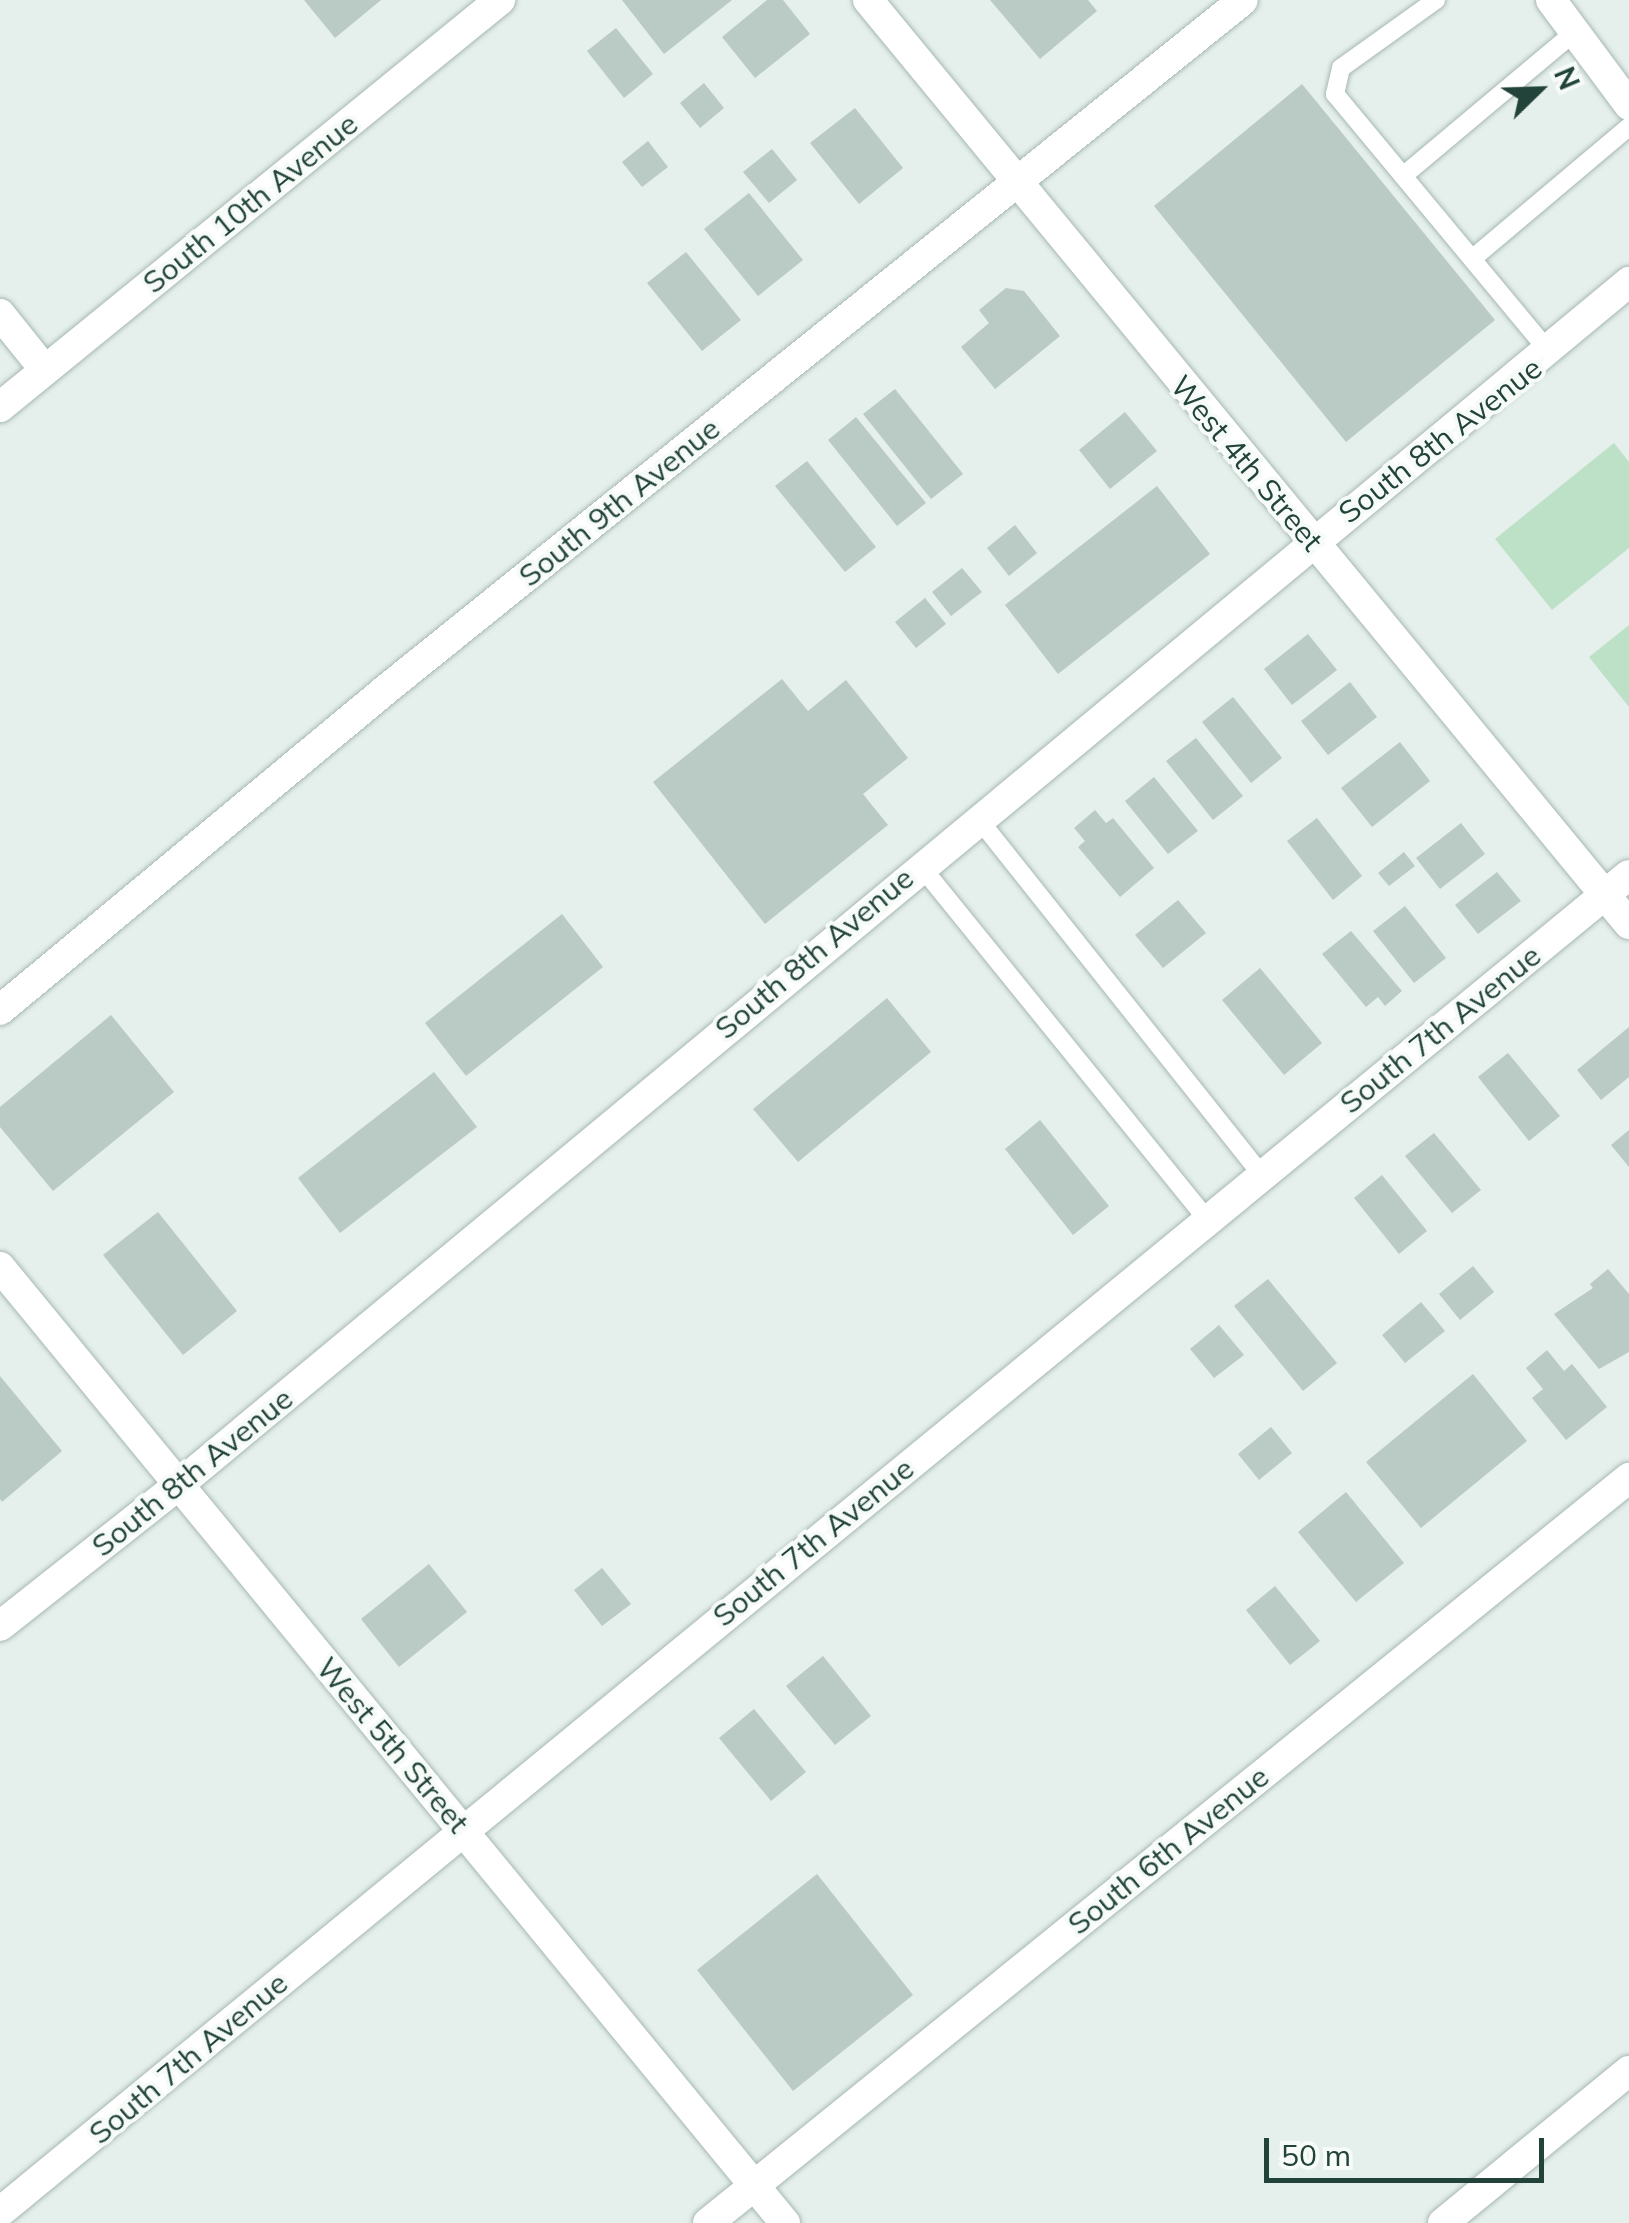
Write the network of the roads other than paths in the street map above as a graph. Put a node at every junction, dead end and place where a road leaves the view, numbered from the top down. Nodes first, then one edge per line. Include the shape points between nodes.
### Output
1 (500, 0) edge
2 (868, 0) edge
3 (1243, 0) edge
4 (1436, 0) edge
5 (1552, 0) edge
6 (1578, 29) junction
7 (1629, 105) edge
8 (1629, 127) edge
9 (1403, 176) junction
10 (1014, 183) junction
11 (1472, 259) junction
12 (1628, 287) edge
13 (0, 314) edge
14 (1550, 354) junction
15 (44, 369) junction
16 (0, 407) edge
17 (1311, 540) junction
18 (978, 817) junction
19 (920, 865) junction
20 (1629, 875) edge
21 (1604, 895) junction
22 (1629, 924) edge
23 (0, 1010) edge
24 (1262, 1175) junction
25 (1208, 1220) junction
26 (0, 1266) edge
27 (1629, 1478) edge
28 (176, 1488) junction
29 (0, 1626) edge
30 (464, 1829) junction
31 (1629, 2071) edge
32 (754, 2186) junction
33 (0, 2212) edge
34 (708, 2223) edge
35 (785, 2223) edge
36 (1443, 2223) edge

1 - 15 street, South 10th Avenue
2 - 10 street, West 4th Street
3 - 10 street, South 9th Avenue
4 - 9 lane via 1341,68 1335,94
5 - 6 street
6 - 7 street
6 - 9 lane
8 - 11 lane
9 - 11 lane
10 - 17 street, West 4th Street
10 - 23 street, South 9th Avenue
11 - 14 lane
12 - 14 street, South 8th Avenue
13 - 15 street
14 - 17 street, South 8th Avenue
15 - 16 street, South 10th Avenue
17 - 18 street, South 8th Avenue
17 - 21 street, West 4th Street
18 - 19 street, South 8th Avenue
18 - 24 lane
19 - 25 lane
19 - 28 street, South 8th Avenue
20 - 21 street, South 7th Avenue
21 - 22 street, West 4th Street
21 - 24 street, South 7th Avenue
24 - 25 street, South 7th Avenue
25 - 30 street, South 7th Avenue
26 - 28 street, West 5th Street
27 - 32 street, South 6th Avenue
28 - 29 street, South 8th Avenue
28 - 30 street, West 5th Street
30 - 32 street, West 5th Street
30 - 33 street, South 7th Avenue
31 - 36 street
32 - 34 street, South 6th Avenue
32 - 35 street, West 5th Street

